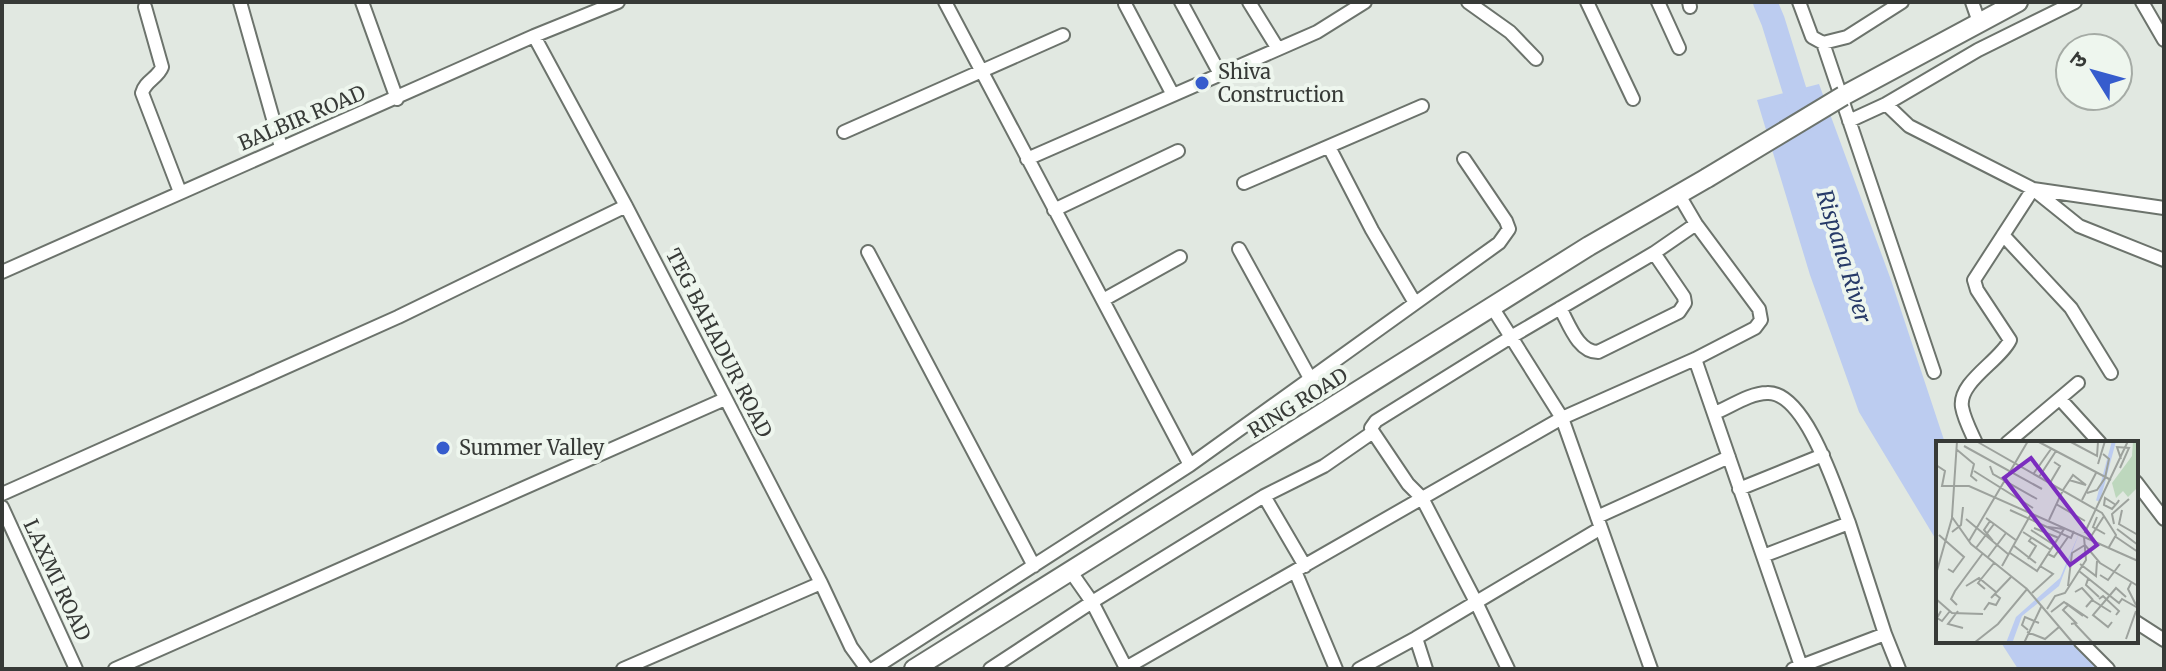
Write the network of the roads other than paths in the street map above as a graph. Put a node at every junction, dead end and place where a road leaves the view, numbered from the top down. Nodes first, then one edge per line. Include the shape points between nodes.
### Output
1 (240, 2) edge
2 (362, 2) edge
3 (618, 2) edge
4 (945, 2) edge
5 (1181, 2) edge
6 (1249, 2) edge
7 (1365, 2) edge
8 (1468, 2) edge
9 (1587, 2) edge
10 (1658, 2) edge
11 (1799, 2) edge
12 (1902, 2) edge
13 (1972, 2) edge
14 (2018, 2) edge
15 (2075, 2) edge
16 (2142, 2) edge
17 (1125, 4) edge
18 (145, 7) dead end
19 (1979, 22) junction
20 (1063, 35) dead end
21 (534, 36) junction
22 (2164, 40) edge
23 (1823, 43) junction
24 (1679, 48) dead end
25 (1278, 49) junction
26 (1536, 59) dead end
27 (980, 72) junction
28 (1220, 74) junction
29 (1173, 95) junction
30 (397, 99) junction
31 (1633, 99) dead end
32 (1886, 104) junction
33 (1422, 106) dead end
34 (1849, 121) junction
35 (844, 132) dead end
36 (281, 147) junction
37 (1329, 147) junction
38 (1178, 151) dead end
39 (1027, 159) junction
40 (1464, 159) dead end
41 (1244, 183) dead end
42 (2033, 189) junction
43 (180, 192) junction
44 (1679, 195) junction
45 (626, 206) junction
46 (2164, 208) edge
47 (1054, 210) junction
48 (1696, 224) junction
49 (2003, 235) junction
50 (1239, 249) dead end
51 (868, 252) dead end
52 (1654, 253) junction
53 (1180, 257) dead end
54 (2164, 260) edge
55 (2, 272) edge
56 (1103, 300) junction
57 (1415, 303) junction
58 (1492, 307) junction
59 (1560, 308) junction
60 (1511, 337) junction
61 (1695, 359) junction
62 (1934, 372) dead end
63 (2111, 373) dead end
64 (1311, 380) junction
65 (2078, 383) dead end
66 (725, 399) junction
67 (2060, 399) junction
68 (1715, 413) junction
69 (1562, 418) junction
70 (1373, 432) junction
71 (1975, 441) edge
72 (2009, 441) edge
73 (2098, 441) edge
74 (1823, 455) junction
75 (1729, 457) junction
76 (1190, 465) junction
77 (2138, 485) edge
78 (1739, 489) junction
79 (2, 494) edge
80 (1264, 496) junction
81 (1422, 498) junction
82 (2, 507) edge
83 (2164, 519) edge
84 (1599, 522) junction
85 (1849, 523) junction
86 (1763, 556) junction
87 (1034, 566) junction
88 (1300, 568) junction
89 (1071, 572) junction
90 (821, 583) junction
91 (1092, 602) junction
92 (1476, 602) junction
93 (2138, 623) edge
94 (1885, 634) junction
95 (1416, 638) junction
96 (2164, 640) edge
97 (2082, 643) edge
98 (632, 667) edge
99 (1125, 668) edge
100 (1799, 668) edge
101 (76, 669) edge
102 (115, 669) edge
103 (867, 669) edge
104 (873, 669) edge
105 (914, 669) edge
106 (990, 669) edge
107 (1336, 669) edge
108 (1359, 669) edge
109 (1426, 669) edge
110 (1508, 669) edge
111 (1651, 669) edge
112 (1899, 669) edge
113 (2108, 669) edge

1 - 36 street
2 - 30 street
3 - 21 street, BALBIR ROAD
4 - 27 street
5 - 28 street
6 - 25 street
7 - 25 street
8 - 26 street
9 - 31 street
10 - 24 street
11 - 23 street via 1812,37
12 - 23 street via 1847,37
13 - 19 street
14 - 19 street, RING ROAD
15 - 32 street
16 - 22 street
17 - 29 street
18 - 43 street via 162,67 142,93
19 - 44 street, RING ROAD, bridge
20 - 27 street
21 - 30 street, BALBIR ROAD
21 - 45 street, TEG BAHADUR ROAD
23 - 34 street
25 - 28 street
27 - 35 street
27 - 39 street
28 - 29 street
29 - 39 street
30 - 36 street, BALBIR ROAD
32 - 34 street
32 - 42 street via 1909,126
33 - 37 street
34 - 62 street
36 - 43 street, BALBIR ROAD
37 - 41 street
37 - 57 street
38 - 47 street
39 - 47 street
40 - 57 street via 1509,229 1499,243
42 - 46 street
42 - 49 street
42 - 54 street via 2079,226
43 - 55 street, BALBIR ROAD
44 - 48 street
44 - 58 street, RING ROAD
45 - 66 street, TEG BAHADUR ROAD
45 - 79 street via 398,317
47 - 56 street
48 - 52 street
48 - 61 street via 1759,309 1761,320 1748,333
49 - 63 street via 2065,300
49 - 71 street via 1974,280 2010,340 1964,395 1962,408
50 - 64 street
51 - 87 street
52 - 59 street
52 - 59 street via 1684,297 1679,312 1591,353
53 - 56 street
56 - 76 street
57 - 64 street
58 - 60 street
58 - 89 street, RING ROAD
59 - 60 street
60 - 69 street
60 - 70 street via 1376,421
61 - 68 street
61 - 69 street
64 - 76 street
65 - 67 street
66 - 90 street, TEG BAHADUR ROAD
66 - 102 street
67 - 72 street
67 - 73 street
68 - 74 street via 1761,393 1780,395 1794,406
68 - 75 street
69 - 81 street
69 - 84 street
70 - 80 street via 1324,466
70 - 81 street
74 - 78 street
74 - 85 street
75 - 78 street
75 - 84 street
76 - 87 street
77 - 83 street
78 - 86 street
80 - 88 street
80 - 91 street
81 - 88 street
81 - 92 street
82 - 101 street, LAXMI ROAD
84 - 92 street
84 - 111 street
85 - 86 street
85 - 94 street
86 - 100 street
87 - 104 street
88 - 99 street
88 - 107 street
89 - 91 street
89 - 105 street, RING ROAD
90 - 98 street
90 - 103 street, TEG BAHADUR ROAD
91 - 99 street
91 - 106 street
92 - 95 street
92 - 110 street
93 - 96 street
94 - 100 street
94 - 112 street
95 - 108 street
95 - 109 street
97 - 113 street

